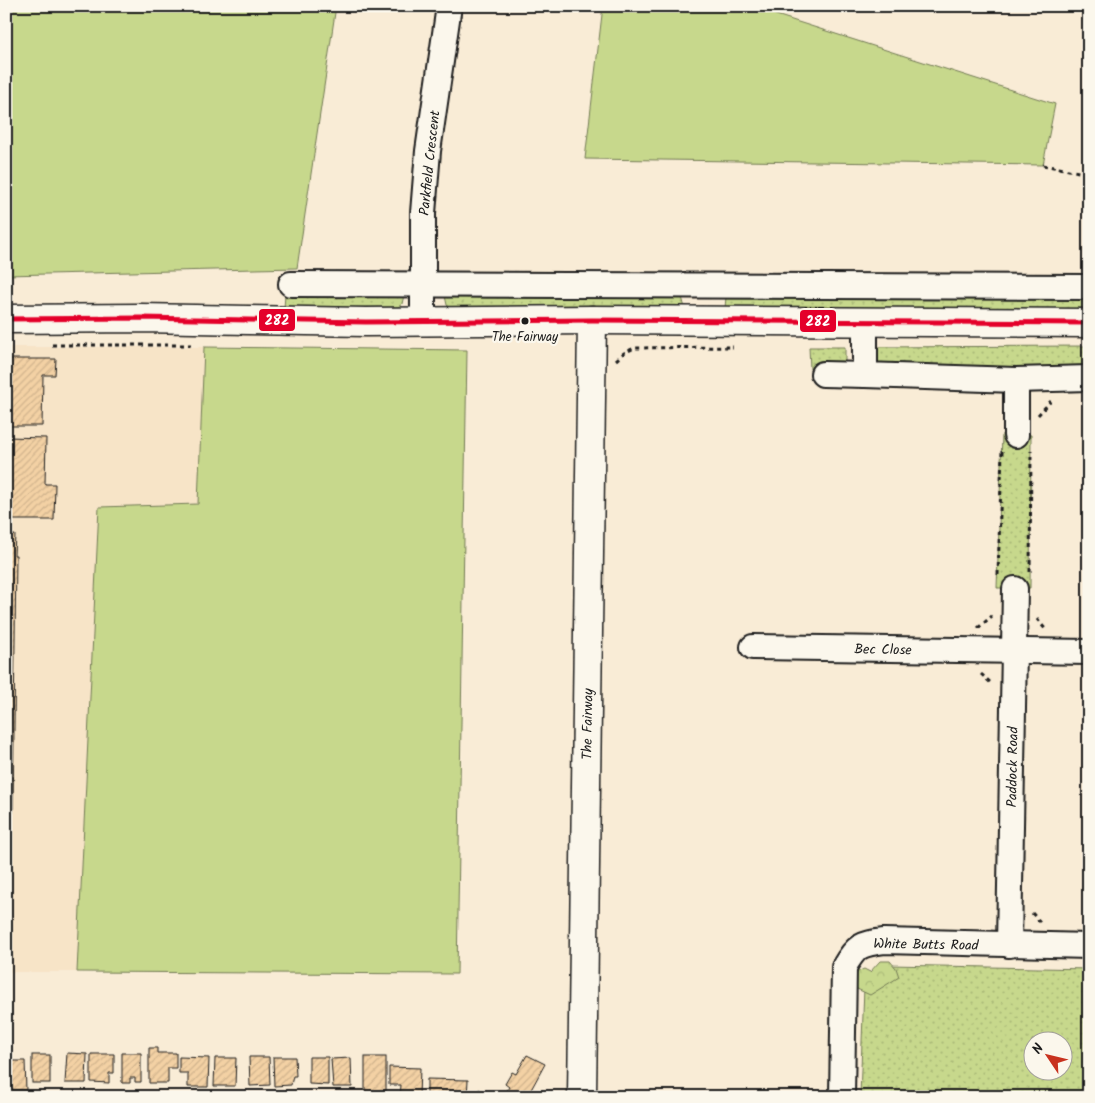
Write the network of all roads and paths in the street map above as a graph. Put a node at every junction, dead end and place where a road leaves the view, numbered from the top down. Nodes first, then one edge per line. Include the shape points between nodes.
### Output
1 (449, 6) edge
2 (1043, 165) dead end
3 (1089, 174) edge
4 (291, 284) dead end
5 (422, 284) junction
6 (1089, 287) edge
7 (6, 318) edge
8 (592, 320) junction
9 (423, 322) junction
10 (865, 322) junction
11 (1089, 323) edge
12 (735, 347) dead end
13 (613, 366) dead end
14 (823, 374) dead end
15 (865, 375) junction
16 (1089, 378) edge
17 (1016, 380) junction
18 (1056, 395) dead end
19 (1020, 436) junction
20 (1014, 582) junction
21 (753, 647) dead end
22 (1014, 651) junction
23 (1089, 652) edge
24 (1009, 945) junction
25 (1089, 946) edge
26 (582, 1097) edge
27 (842, 1097) edge

1 - 5 street, Parkfield Crescent via 428,151
2 - 3 path
4 - 5 street
5 - 6 street
5 - 9 street, Parkfield Crescent
7 - 9 street
8 - 9 street
8 - 10 street
8 - 26 street, The Fairway
10 - 11 street
10 - 15 street
12 - 13 path via 634,348 624,353
14 - 15 street
15 - 17 street
16 - 17 street
17 - 19 street
18 - 19 path
19 - 20 path
19 - 20 path
20 - 22 street, Paddock Road
21 - 22 street, Bec Close
22 - 23 street, Bec Close
22 - 24 street, Paddock Road
24 - 25 street, White Butts Road
24 - 27 street, White Butts Road via 864,943 851,954 844,967

